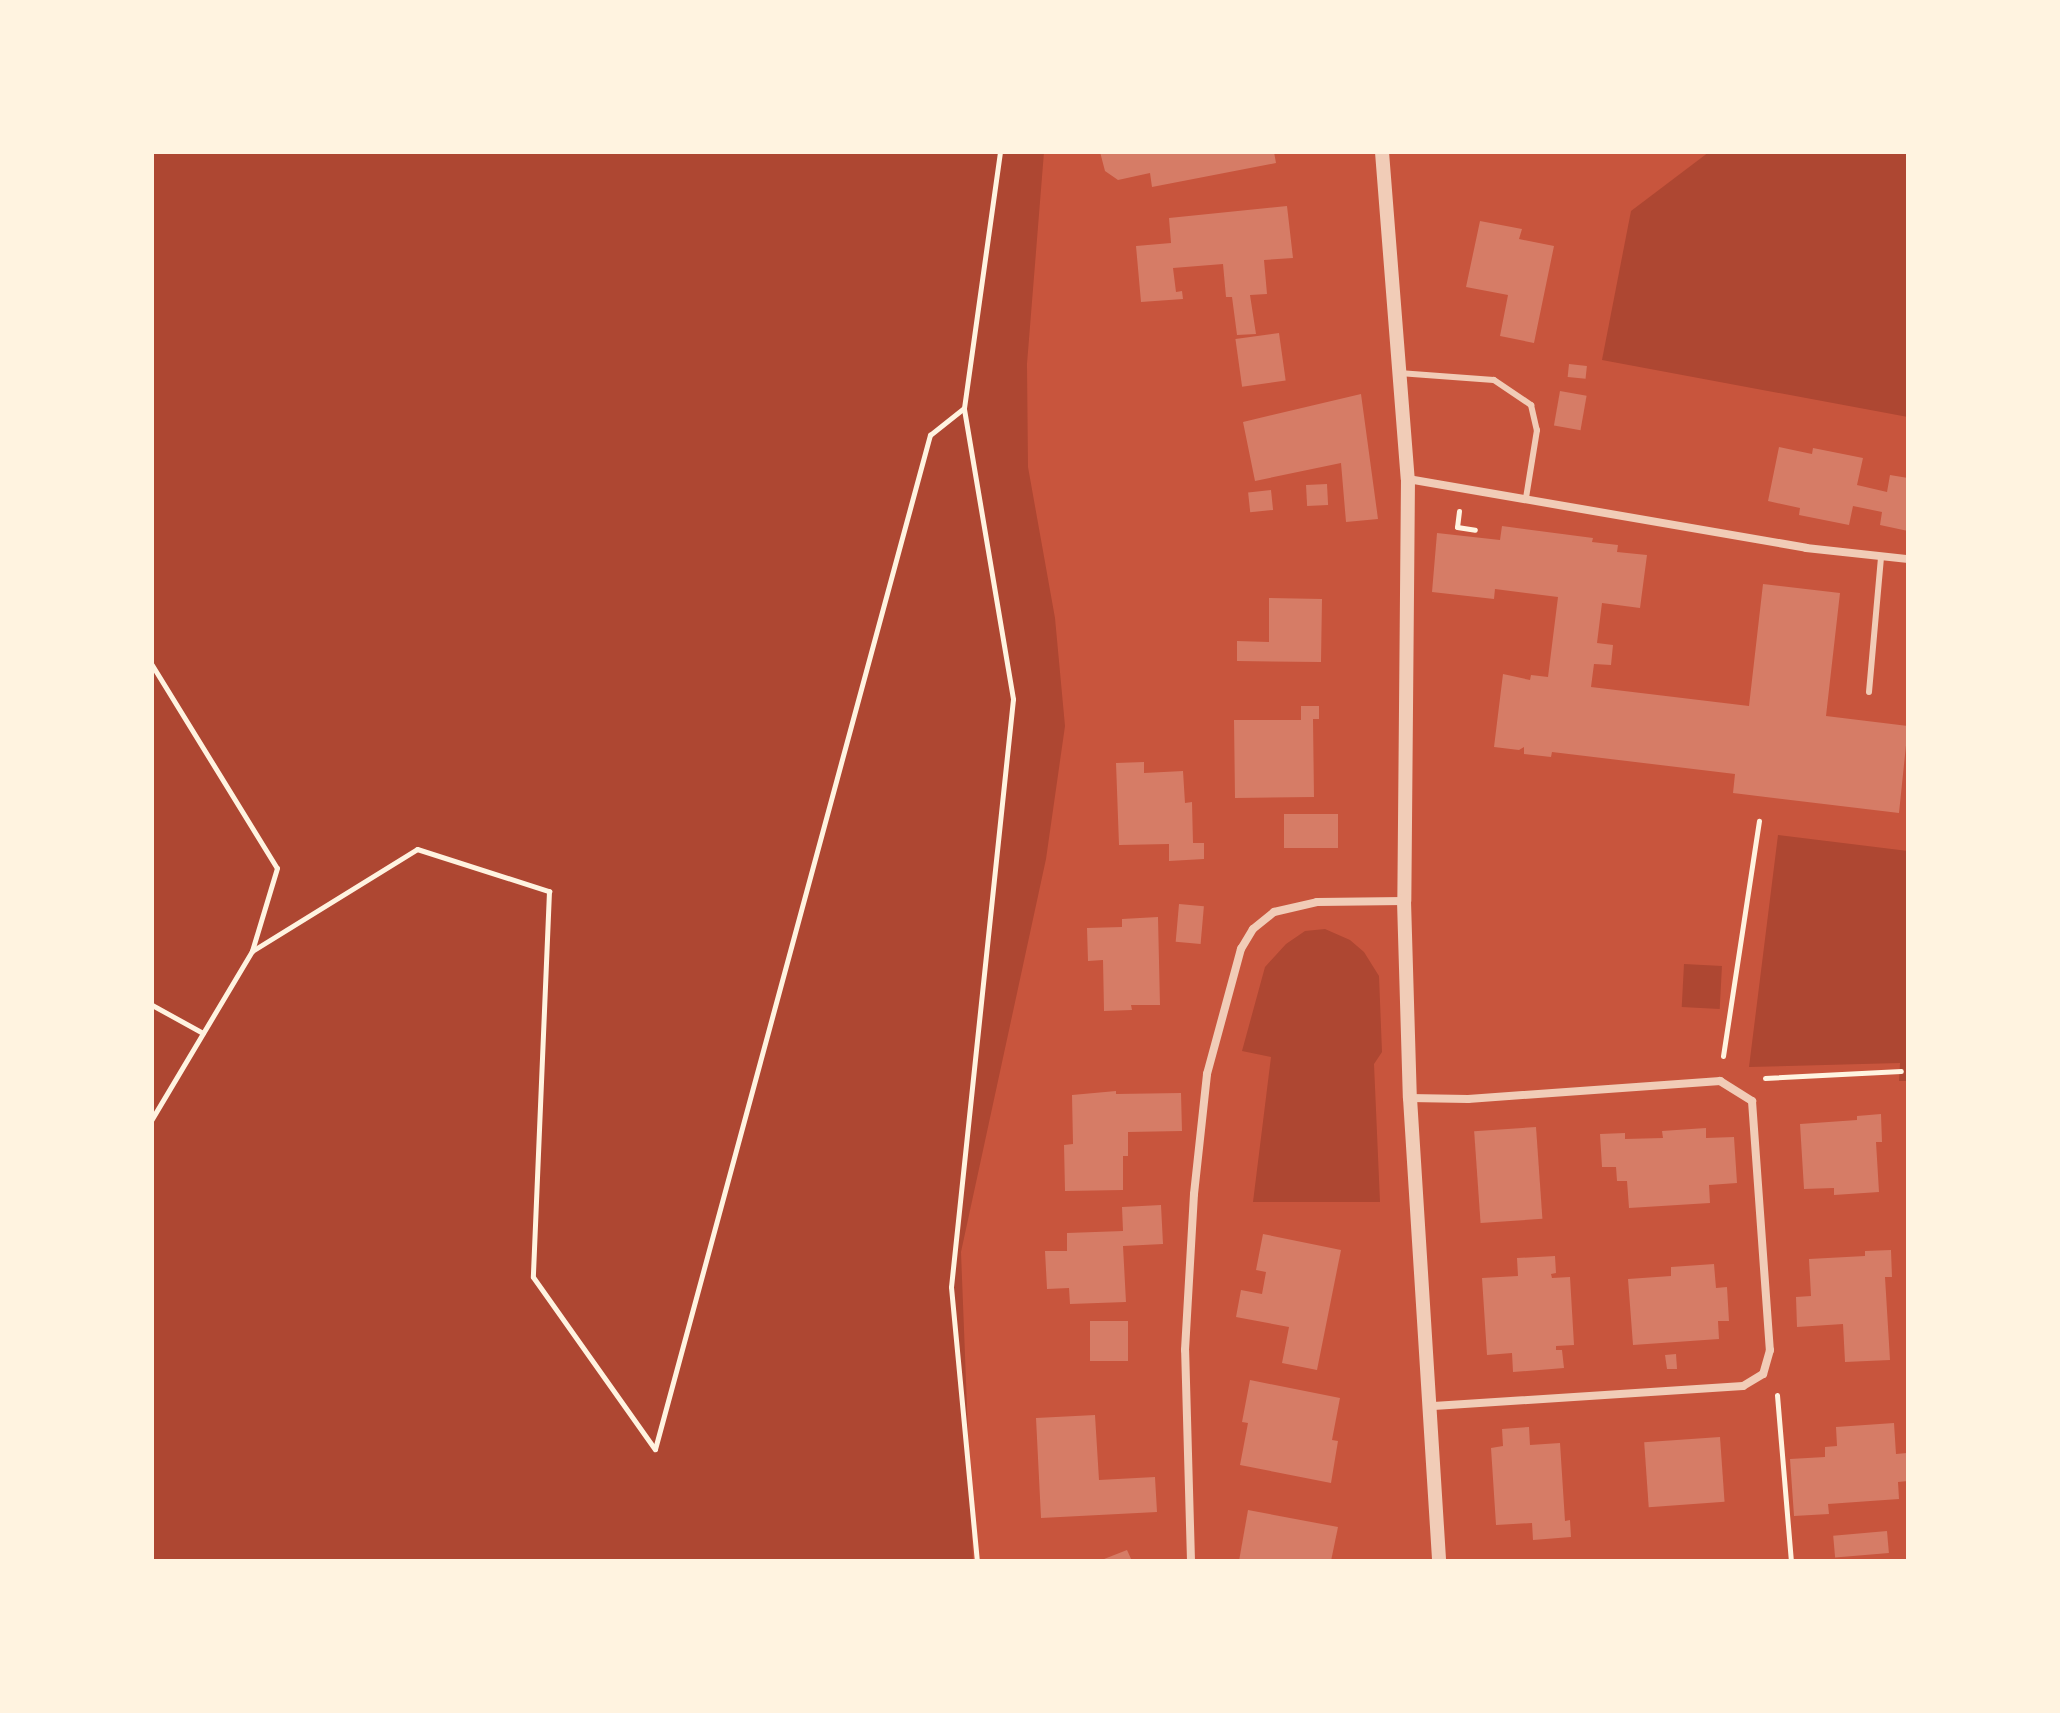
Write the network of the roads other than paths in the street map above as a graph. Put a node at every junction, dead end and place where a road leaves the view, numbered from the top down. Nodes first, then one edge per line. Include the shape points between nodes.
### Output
1 (1382, 152) edge
2 (1399, 373) junction
3 (1408, 479) junction
4 (1526, 498) junction
5 (1881, 557) junction
6 (1908, 559) edge
7 (1869, 692) dead end
8 (1404, 901) junction
9 (1410, 1098) junction
10 (1430, 1406) junction
11 (1191, 1561) edge
12 (1439, 1561) edge

1 - 2 street
2 - 3 street
2 - 4 lane via 1494,380 1531,405 1537,430
3 - 4 street
3 - 8 street
4 - 5 street
5 - 6 street
5 - 7 lane
8 - 9 street
8 - 11 street via 1317,902 1274,912 1253,929 1241,949 1207,1074 1194,1194 1185,1350
9 - 10 street
9 - 10 street via 1468,1099 1720,1081 1752,1101 1770,1350 1763,1374 1743,1386
10 - 12 street

